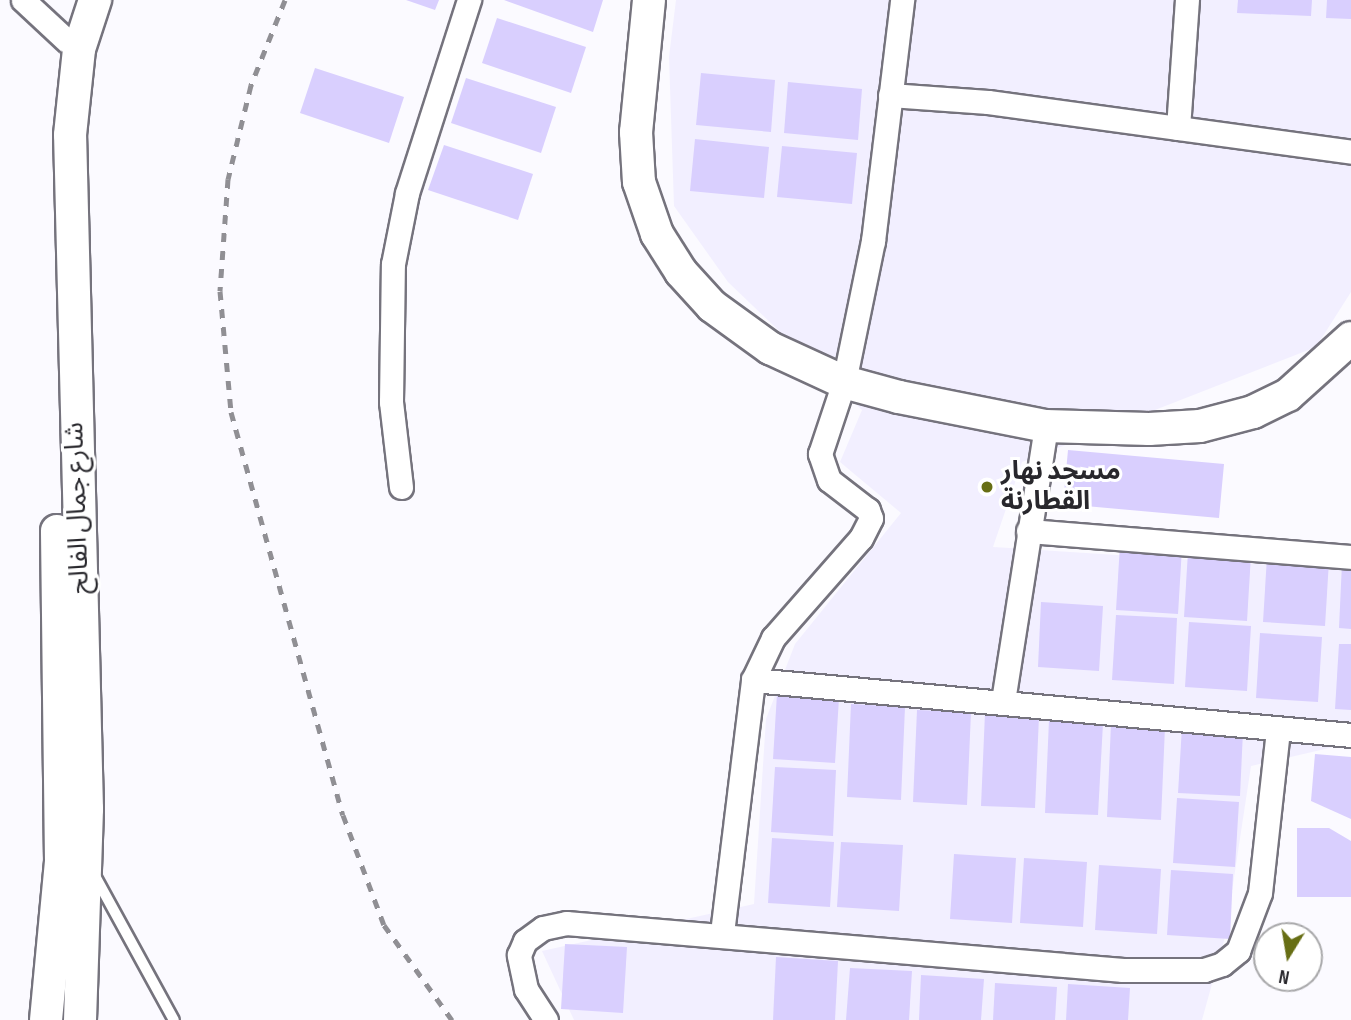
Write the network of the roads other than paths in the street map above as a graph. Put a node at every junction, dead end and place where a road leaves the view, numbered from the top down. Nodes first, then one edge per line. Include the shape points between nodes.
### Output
1 (23, 0) edge
2 (78, 0) edge
3 (95, 0) edge
4 (469, 0) edge
5 (649, 0) edge
6 (902, 0) edge
7 (1187, 0) edge
8 (66, 40) junction
9 (890, 95) junction
10 (1178, 128) junction
11 (1351, 152) edge
12 (1351, 338) edge
13 (844, 382) junction
14 (1046, 426) junction
15 (401, 487) dead end
16 (1028, 531) junction
17 (1351, 556) edge
18 (753, 680) junction
19 (1003, 701) junction
20 (1278, 729) junction
21 (1351, 735) edge
22 (87, 861) junction
23 (722, 933) junction
24 (46, 1020) edge
25 (80, 1020) edge
26 (174, 1020) edge
27 (546, 1020) edge

1 - 8 street
2 - 8 street, شارع جمال الفالح
3 - 22 street, شارع جمال الفالح via 79,49 70,135
4 - 15 street via 407,193 393,264 391,402
5 - 13 street via 636,132 639,182 657,233 681,272 712,306 770,348
6 - 9 street
7 - 10 street
8 - 24 street, شارع جمال الفالح via 56,138 61,860
9 - 10 street via 988,102
9 - 13 street via 873,241
10 - 11 street
12 - 14 street via 1288,395 1254,412 1174,428
13 - 14 street
13 - 18 street via 820,462 829,480 868,510 870,525 773,638
14 - 16 street
16 - 17 street
16 - 19 street
18 - 19 street
18 - 23 street
19 - 20 street
20 - 21 street
20 - 23 street via 1260,893 1238,951 1222,964 1204,970 1124,970
22 - 25 street, شارع جمال الفالح
22 - 26 lane
23 - 27 street via 566,923 543,928 525,941 519,955 526,989

